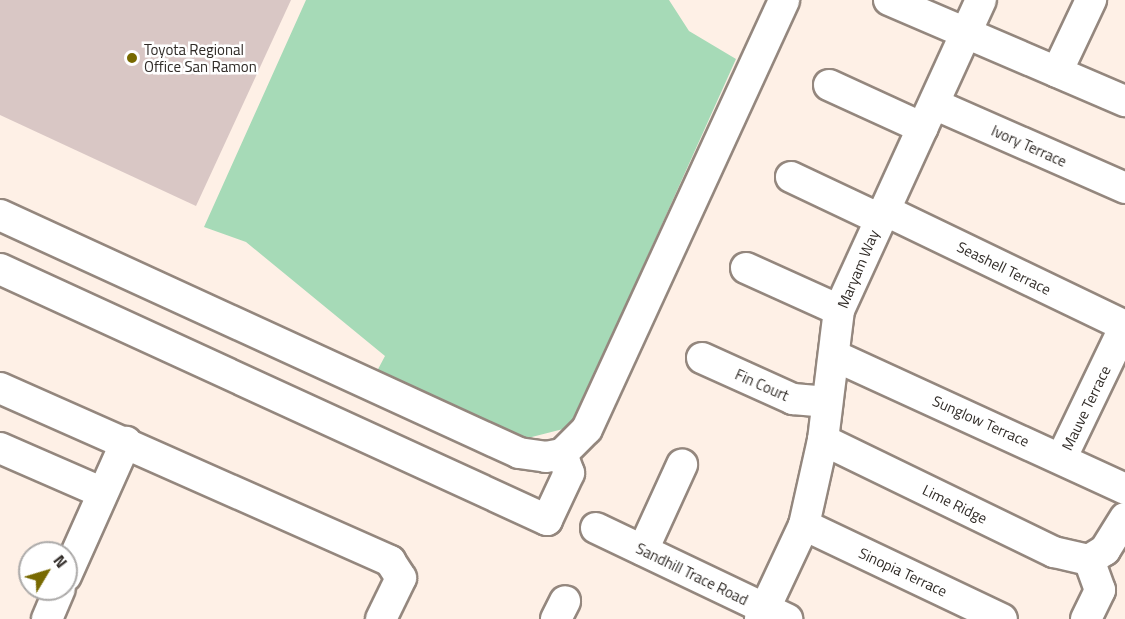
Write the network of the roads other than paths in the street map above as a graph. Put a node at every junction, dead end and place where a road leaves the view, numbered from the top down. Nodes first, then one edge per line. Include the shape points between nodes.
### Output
1 (784, 0) edge
2 (889, 0) edge
3 (981, 0) edge
4 (1091, 0) edge
5 (965, 34) junction
6 (1057, 72) junction
7 (829, 85) dead end
8 (1125, 101) edge
9 (928, 116) junction
10 (791, 177) dead end
11 (1125, 188) edge
12 (0, 215) edge
13 (882, 215) junction
14 (746, 268) dead end
15 (0, 269) edge
16 (839, 310) junction
17 (1125, 326) edge
18 (836, 356) junction
19 (702, 358) dead end
20 (0, 388) edge
21 (825, 402) junction
22 (823, 440) junction
23 (126, 442) junction
24 (0, 448) edge
25 (562, 454) junction
26 (1062, 457) junction
27 (682, 465) dead end
28 (1125, 489) edge
29 (103, 494) junction
30 (804, 525) junction
31 (1123, 527) edge
32 (596, 528) dead end
33 (78, 549) edge
34 (643, 550) junction
35 (1089, 560) junction
36 (55, 601) edge
37 (771, 616) edge
38 (47, 619) edge
39 (381, 619) edge
40 (1002, 619) edge
41 (1086, 619) edge

1 - 25 street via 587,429
2 - 5 street
3 - 5 street, Maryam Way
4 - 6 street
5 - 6 street
5 - 9 street, Maryam Way
6 - 8 street
7 - 9 street, Ivory Terrace
9 - 11 street, Ivory Terrace
9 - 13 street, Maryam Way
10 - 13 street, Seashell Terrace
12 - 25 street via 519,453 546,457
13 - 16 street, Maryam Way
13 - 17 street, Seashell Terrace
14 - 16 street
15 - 25 street via 547,520 569,473
16 - 18 street, Maryam Way
17 - 26 street, Mauve Terrace
18 - 21 street, Maryam Way
18 - 26 street, Sunglow Terrace
19 - 21 street, Fin Court via 793,399
20 - 23 street
21 - 22 street, Maryam Way
22 - 30 street, Maryam Way
22 - 35 street, Lime Ridge via 1054,552
23 - 29 street
23 - 39 street via 390,561 401,578
24 - 29 street
26 - 28 street, Sunglow Terrace
27 - 34 street
29 - 33 street
30 - 37 street, Maryam Way
30 - 40 street, Sinopia Terrace
31 - 35 street via 1106,550
32 - 34 street, Sandhill Trace Road
34 - 37 street, Sandhill Trace Road
35 - 41 street via 1100,590
36 - 38 street

